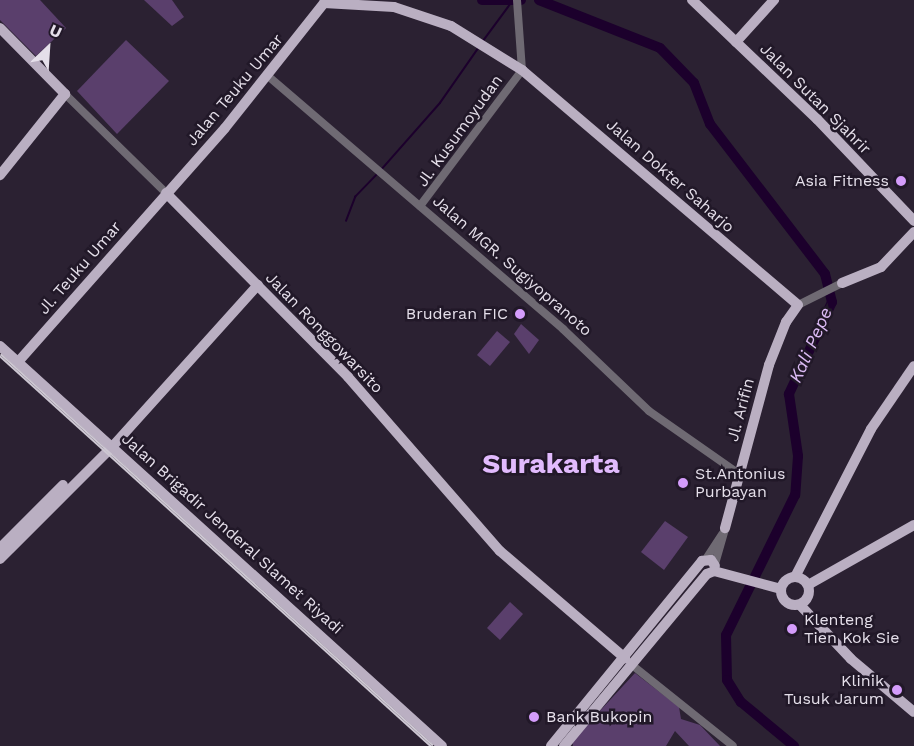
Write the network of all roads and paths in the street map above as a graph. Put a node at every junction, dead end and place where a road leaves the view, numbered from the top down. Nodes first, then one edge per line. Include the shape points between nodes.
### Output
1 (692, 0) edge
2 (774, 0) edge
3 (324, 2) edge
4 (517, 3) edge
5 (0, 28) edge
6 (736, 42) junction
7 (522, 70) junction
8 (268, 76) junction
9 (65, 94) junction
10 (0, 175) edge
11 (166, 193) junction
12 (420, 206) junction
13 (914, 221) edge
14 (914, 232) edge
15 (842, 283) joint
16 (258, 285) junction
17 (798, 305) junction
18 (0, 346) edge
19 (18, 362) junction
20 (914, 366) edge
21 (106, 448) junction
22 (739, 474) junction
23 (914, 525) edge
24 (725, 528) joint
25 (0, 548) edge
26 (0, 559) edge
27 (709, 567) junction
28 (795, 577) junction
29 (808, 585) junction
30 (782, 587) junction
31 (800, 605) junction
32 (628, 662) junction
33 (914, 712) edge
34 (442, 746) edge
35 (551, 746) edge
36 (564, 746) edge
37 (734, 746) edge

1 - 6 main road, Jalan Sutan Sjahrir
2 - 6 main road
3 - 7 main road, Jalan Dokter Saharjo via 394,7 451,26
3 - 8 main road, Jalan Teuku Umar
4 - 7 street, Jl. Kusumoyudan
5 - 9 main road, Jalan Ronggowarsito
6 - 13 main road, Jalan Sutan Sjahrir
7 - 12 street, Jl. Kusumoyudan
7 - 17 main road, Jalan Dokter Saharjo
8 - 11 main road, Jalan Teuku Umar
8 - 12 street, Jalan MGR. Sugiyopranoto
9 - 10 main road
9 - 11 street, Jalan Ronggowarsito
11 - 16 main road, Jalan Ronggowarsito
11 - 19 main road, Jl. Teuku Umar
12 - 22 street, Jalan MGR. Sugiyopranoto via 649,411
14 - 15 main road via 881,267
15 - 17 street
16 - 21 main road
16 - 32 main road, Jalan Ronggowarsito via 348,377 500,551
17 - 22 main road, Jl. Arifin via 773,355
18 - 19 main road, Jalan Brigadir Jenderal Slamet Riyadi
19 - 21 main road, Jalan Brigadir Jenderal Slamet Riyadi
20 - 28 main road via 889,400
21 - 25 main road
21 - 26 main road
21 - 34 main road, Jalan Brigadir Jenderal Slamet Riyadi
22 - 24 main road, Jl. Arifin
23 - 29 main road
24 - 27 street
27 - 30 main road
27 - 32 main road
28 - 29 main road
28 - 30 main road
29 - 31 main road via 807,599
30 - 31 main road via 788,604
31 - 33 main road via 852,658
32 - 35 main road
32 - 36 main road
32 - 37 street

